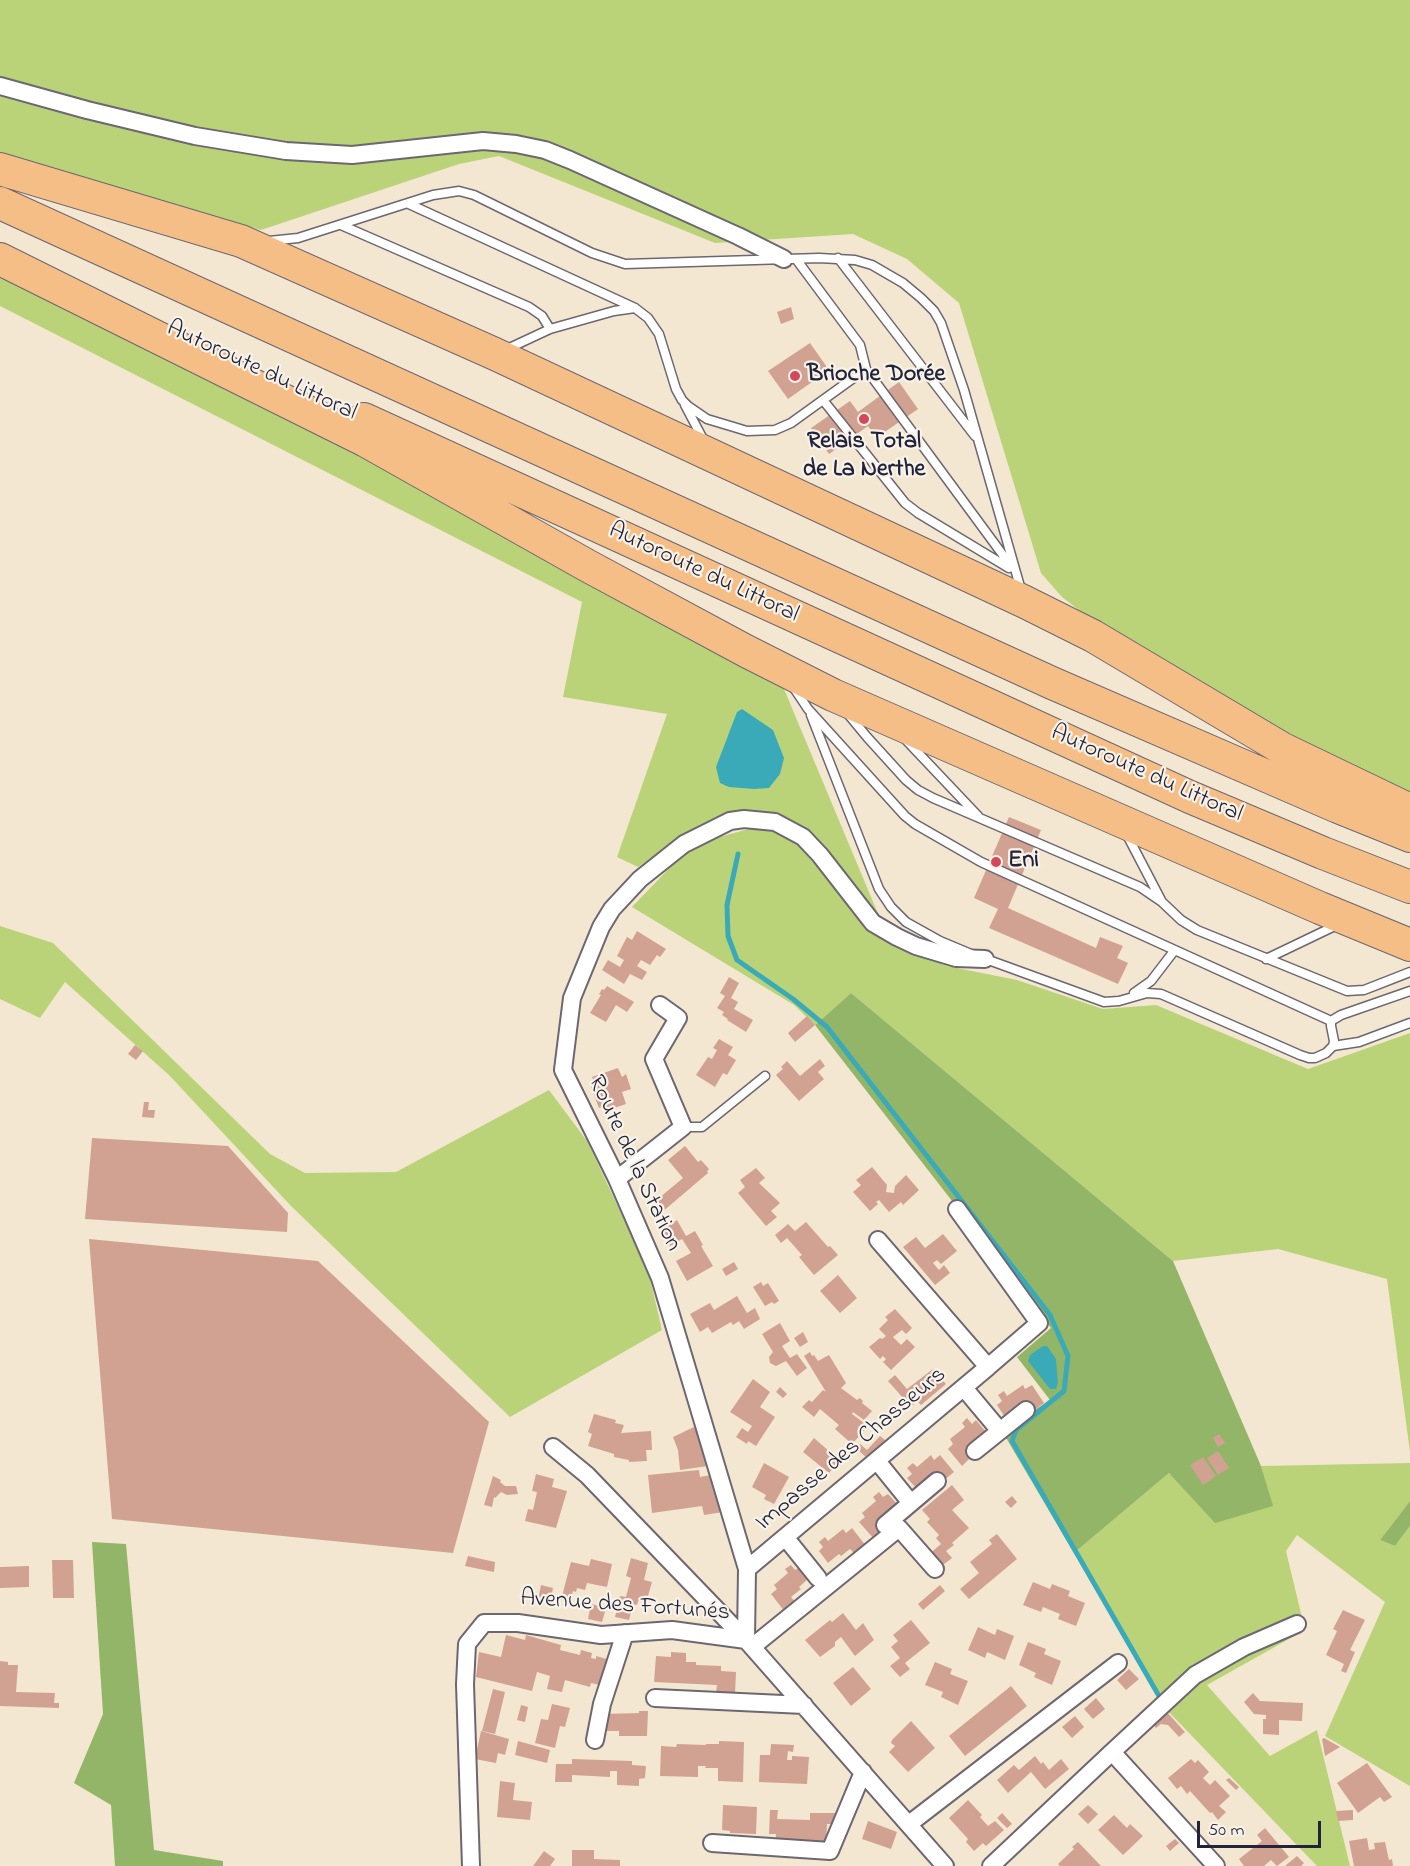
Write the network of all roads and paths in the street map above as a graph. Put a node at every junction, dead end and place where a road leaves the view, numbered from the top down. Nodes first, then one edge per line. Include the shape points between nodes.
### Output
1 (0, 86) edge
2 (0, 169) edge
3 (0, 203) edge
4 (409, 204) junction
5 (341, 225) junction
6 (241, 241) junction
7 (0, 254) edge
8 (838, 258) junction
9 (0, 259) edge
10 (790, 259) junction
11 (635, 308) junction
12 (550, 329) junction
13 (495, 354) junction
14 (866, 369) junction
15 (682, 400) junction
16 (822, 400) junction
17 (980, 441) junction
18 (713, 457) junction
19 (1015, 572) junction
20 (1025, 602) junction
21 (821, 702) junction
22 (886, 718) junction
23 (1410, 810) edge
24 (980, 818) junction
25 (1118, 820) junction
26 (1410, 836) edge
27 (1410, 887) edge
28 (1162, 902) junction
29 (1347, 920) junction
30 (1410, 945) edge
31 (1174, 951) junction
32 (1266, 959) junction
33 (985, 960) junction
34 (1410, 972) edge
35 (1410, 991) edge
36 (1126, 999) junction
37 (660, 1005) dead end
38 (1331, 1021) junction
39 (1410, 1023) edge
40 (1333, 1046) junction
41 (765, 1076) dead end
42 (682, 1127) junction
43 (617, 1179) junction
44 (957, 1209) dead end
45 (878, 1240) dead end
46 (988, 1367) junction
47 (964, 1388) junction
48 (1026, 1410) dead end
49 (1000, 1431) junction
50 (553, 1447) dead end
51 (975, 1451) dead end
52 (877, 1461) junction
53 (938, 1481) dead end
54 (911, 1503) junction
55 (885, 1524) dead end
56 (785, 1537) junction
57 (845, 1557) dead end
58 (747, 1569) junction
59 (935, 1569) dead end
60 (818, 1578) junction
61 (795, 1597) dead end
62 (1297, 1624) dead end
63 (625, 1633) junction
64 (749, 1643) junction
65 (1118, 1663) dead end
66 (655, 1698) dead end
67 (804, 1705) junction
68 (595, 1740) dead end
69 (1112, 1752) junction
70 (863, 1772) junction
71 (909, 1824) junction
72 (712, 1844) dead end
73 (471, 1866) edge
74 (945, 1866) edge
75 (991, 1866) edge
76 (1216, 1866) edge

1 - 10 street via 195,136 286,151 352,154 483,141 545,150
2 - 6 highway
3 - 26 highway, Autoroute du Littoral via 1052,683
4 - 5 lane
4 - 10 lane via 452,191 474,195 592,253 625,264
4 - 11 lane
5 - 6 lane via 291,240
5 - 12 lane via 529,307 542,316
6 - 13 highway
7 - 27 highway, Autoroute du Littoral via 1190,797
8 - 10 lane
8 - 17 lane
8 - 17 lane via 872,265 903,283 934,311 945,333
9 - 21 highway via 366,441 746,651
10 - 14 lane via 860,345
11 - 12 lane
11 - 15 lane via 659,334
12 - 13 lane
13 - 18 highway
14 - 16 lane
14 - 19 lane
15 - 16 lane via 706,419 761,431 791,423
15 - 18 lane
16 - 19 lane via 905,503
17 - 19 lane
18 - 20 highway
19 - 20 lane
20 - 23 highway via 1093,636 1283,749
21 - 22 highway
21 - 24 lane via 867,737 918,790
21 - 31 lane via 899,810 915,824 981,862
21 - 33 lane via 879,889 906,922
22 - 24 lane
22 - 25 highway
24 - 28 lane via 1140,887
25 - 28 lane
25 - 29 highway
28 - 32 lane via 1197,930
29 - 30 highway
29 - 32 lane
31 - 36 lane via 1151,981
31 - 38 lane
32 - 34 lane via 1347,991 1364,990
33 - 36 lane via 1100,1001
33 - 43 street, Route de la Station via 916,946 873,923 803,837 775,822 730,821 684,844 640,879 612,909 572,998 563,1070
35 - 38 lane
36 - 40 lane via 1161,994 1305,1057 1321,1056
37 - 42 street via 678,1018 654,1059
38 - 40 lane
39 - 40 lane via 1359,1042
41 - 42 lane via 702,1127
42 - 43 street
43 - 58 street, Route de la Station via 660,1278
44 - 46 street, Impasse des Chasseurs via 1039,1323
45 - 46 street
46 - 47 street, Impasse des Chasseurs
47 - 49 street
47 - 52 street, Impasse des Chasseurs
48 - 49 street
49 - 51 street
50 - 64 street via 587,1475
52 - 54 street
52 - 56 street, Impasse des Chasseurs
53 - 54 street
54 - 55 street
56 - 58 street, Impasse des Chasseurs
56 - 60 street
57 - 60 street
58 - 64 street, Route de la Station
59 - 64 street via 899,1527
60 - 61 street
62 - 69 street via 1244,1647 1195,1675
63 - 64 street, Avenue des Fortunés via 672,1630
63 - 68 street
63 - 73 street, Avenue des Fortunés via 601,1635 518,1623 484,1623 467,1644
64 - 67 street, Avenue des Fortunés
65 - 71 street
66 - 67 street
67 - 70 street, Avenue des Fortunés
69 - 75 street
69 - 76 street
70 - 71 street, Avenue des Fortunés
70 - 72 street via 830,1851
71 - 74 street, Avenue des Fortunés

